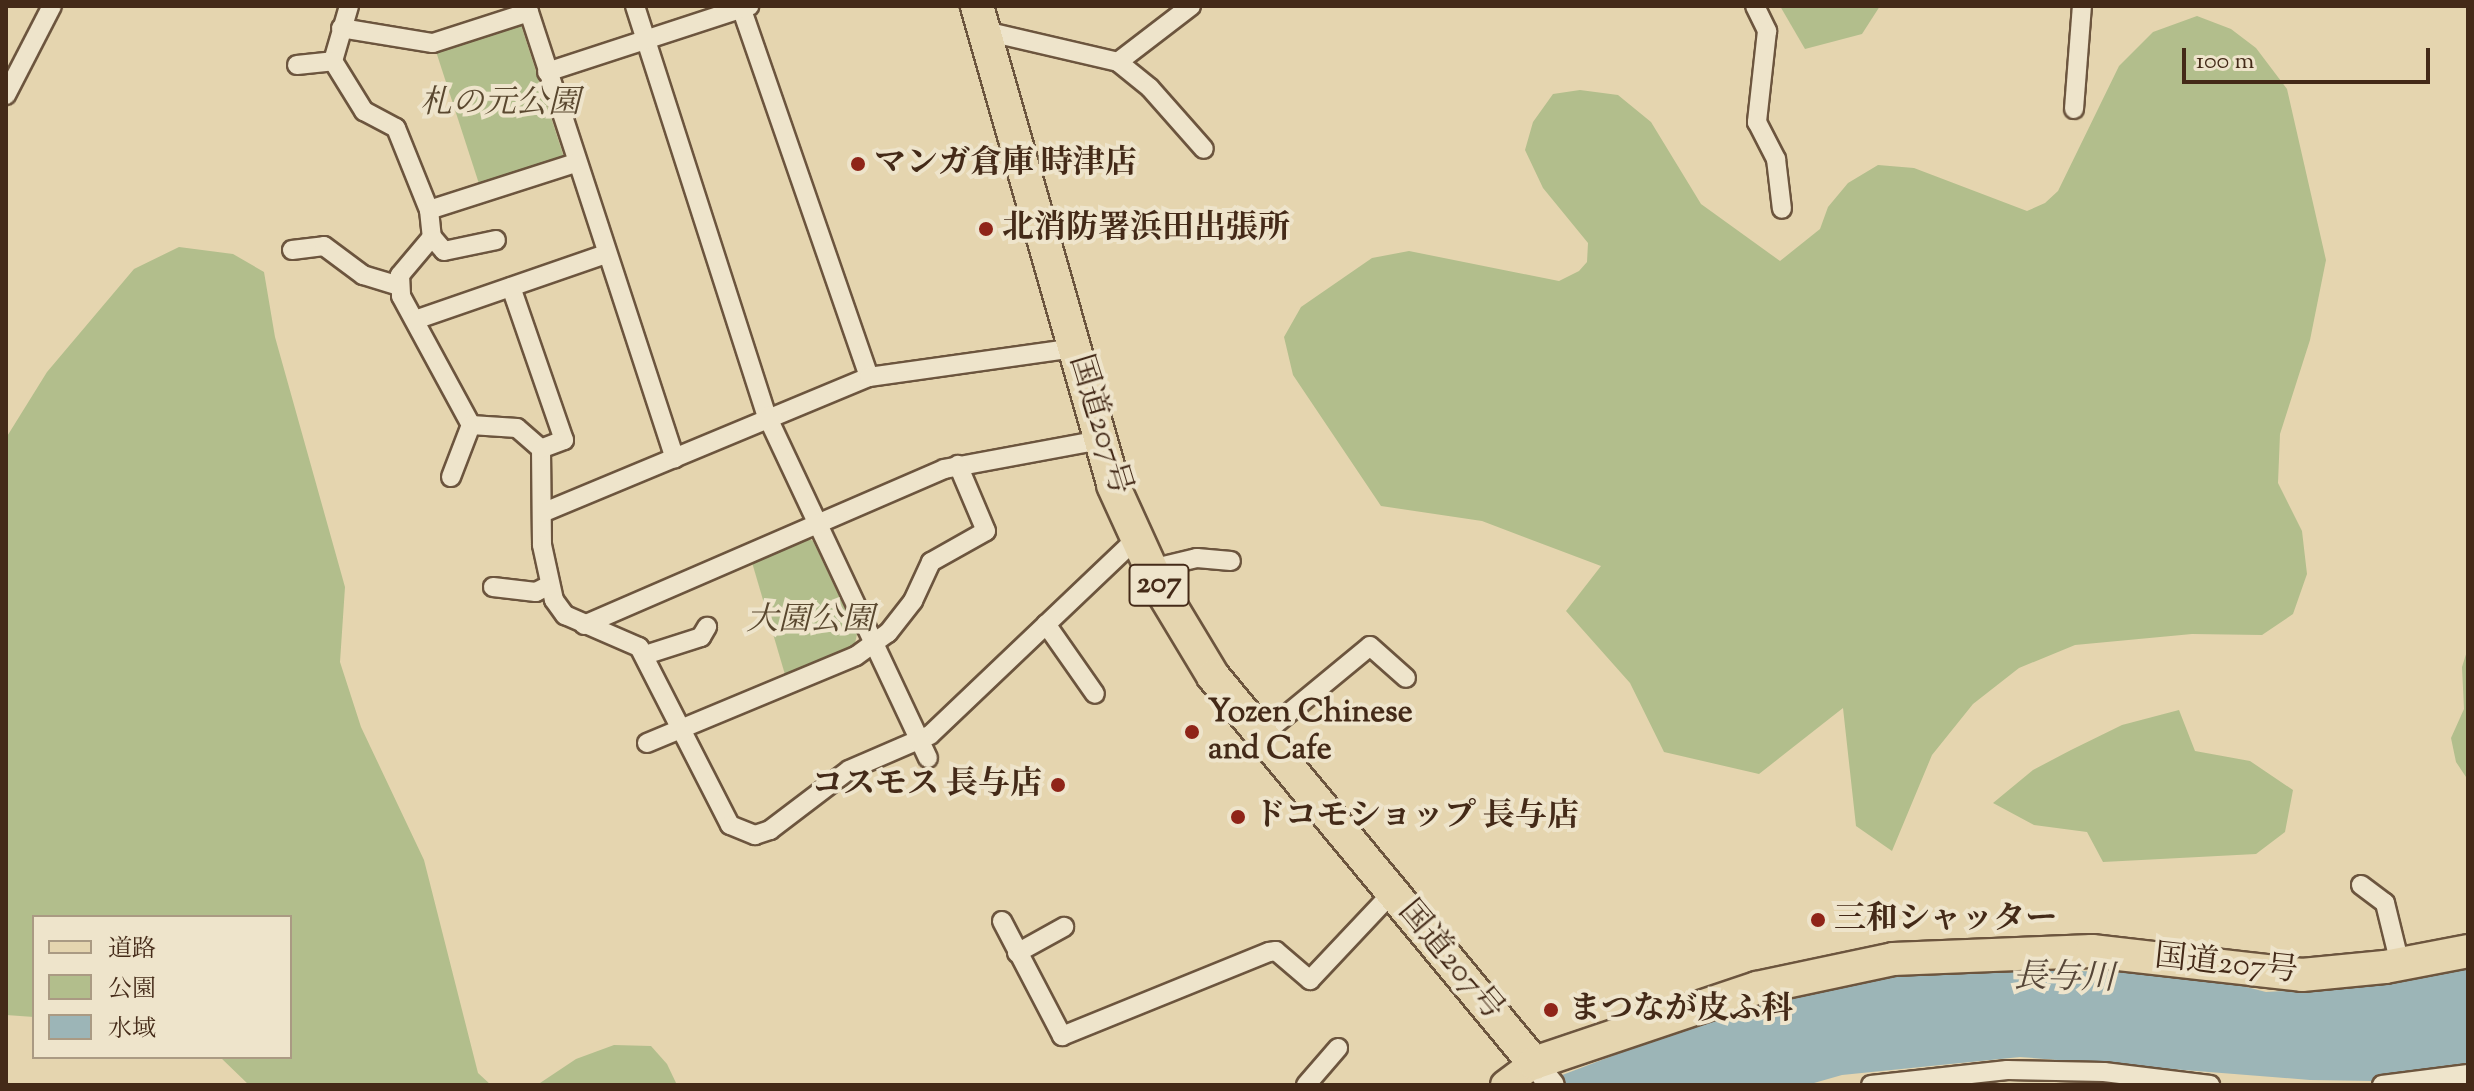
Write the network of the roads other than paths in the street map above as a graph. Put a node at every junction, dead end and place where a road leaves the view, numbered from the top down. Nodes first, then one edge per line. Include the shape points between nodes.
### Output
1 (52, 6) edge
2 (349, 6) edge
3 (635, 6) edge
4 (1191, 6) edge
5 (1755, 6) edge
6 (2082, 6) edge
7 (746, 8) edge
8 (528, 9) edge
9 (981, 19) edge
10 (341, 28) junction
11 (647, 39) junction
12 (333, 61) junction
13 (1118, 62) junction
14 (297, 65) dead end
15 (547, 72) junction
16 (6, 95) edge
17 (2074, 109) dead end
18 (1204, 149) dead end
19 (575, 163) junction
20 (1782, 209) dead end
21 (429, 210) junction
22 (432, 237) junction
23 (496, 240) dead end
24 (292, 250) dead end
25 (606, 254) junction
26 (396, 285) junction
27 (511, 287) junction
28 (415, 320) junction
29 (1076, 348) junction
30 (869, 377) junction
31 (767, 416) junction
32 (471, 425) junction
33 (1100, 440) junction
34 (541, 449) junction
35 (675, 458) junction
36 (958, 465) junction
37 (451, 477) dead end
38 (542, 513) junction
39 (815, 521) junction
40 (1136, 539) junction
41 (1231, 561) dead end
42 (1151, 569) junction
43 (548, 586) junction
44 (493, 587) dead end
45 (1046, 624) junction
46 (584, 625) junction
47 (707, 627) dead end
48 (872, 644) junction
49 (645, 655) junction
50 (1406, 678) dead end
51 (1095, 694) dead end
52 (684, 729) junction
53 (1261, 736) junction
54 (918, 737) junction
55 (647, 743) dead end
56 (928, 758) dead end
57 (2361, 885) dead end
58 (1393, 892) junction
59 (1002, 921) dead end
60 (1064, 927) dead end
61 (2468, 951) edge
62 (1017, 953) junction
63 (2400, 964) junction
64 (1338, 1048) dead end
65 (1543, 1074) edge
66 (2468, 1074) edge
67 (1926, 1081) edge
68 (1306, 1085) edge
69 (1505, 1085) edge
70 (1871, 1085) edge
71 (2204, 1085) edge
72 (2210, 1085) edge
73 (2382, 1085) edge

1 - 16 street
2 - 10 street
3 - 11 street
4 - 13 street
5 - 20 street via 1767,31 1757,122 1776,159
6 - 17 street
7 - 11 street
7 - 30 street
8 - 10 street via 433,43
8 - 15 street
9 - 13 street
9 - 29 highway, 国道207号 / 207
10 - 12 street
11 - 15 street
11 - 31 street
12 - 14 street
12 - 21 street via 364,111 396,128
13 - 18 street via 1150,88
15 - 19 street
19 - 21 street
19 - 25 street
21 - 22 street
22 - 23 street via 444,251
22 - 26 street
24 - 26 street via 324,246 363,275
25 - 27 street
25 - 35 street
26 - 28 street
27 - 28 street
27 - 34 street via 564,440
28 - 32 street
29 - 30 street
29 - 33 highway, 国道207号 / 207
30 - 31 street
31 - 35 street
31 - 39 street
32 - 34 street via 517,428
32 - 37 street
33 - 36 street
33 - 40 highway, 国道207号 / 207
34 - 38 street
35 - 38 street
36 - 39 street
36 - 48 street via 986,531 931,562 905,615
38 - 43 street
39 - 46 street
39 - 48 street
40 - 42 highway, 国道207号 / 207
40 - 45 street
41 - 42 street via 1197,558
42 - 53 highway, 国道207号 / 207 via 1213,676
43 - 44 street via 536,592
43 - 46 street via 565,615
45 - 51 street
45 - 54 street via 930,735
46 - 49 street via 632,641
47 - 49 street via 701,637
48 - 52 street via 856,656
48 - 54 street
49 - 52 street
50 - 53 street via 1370,646
52 - 54 street via 722,814 730,825 755,835 770,830 849,770
52 - 55 street
53 - 58 highway, 国道207号 / 207
54 - 56 street
57 - 63 street via 2385,903
58 - 62 street via 1310,980 1276,951 1269,952 1062,1036
58 - 65 highway, 国道207号 / 207
59 - 62 street
60 - 62 street
61 - 63 highway, 国道207号
63 - 65 highway, 国道207号 via 2302,975 2092,951 1893,959 1757,988
64 - 68 street
65 - 69 main road
66 - 73 street
67 - 70 street
67 - 71 street via 2007,1070 2104,1072
71 - 72 street

